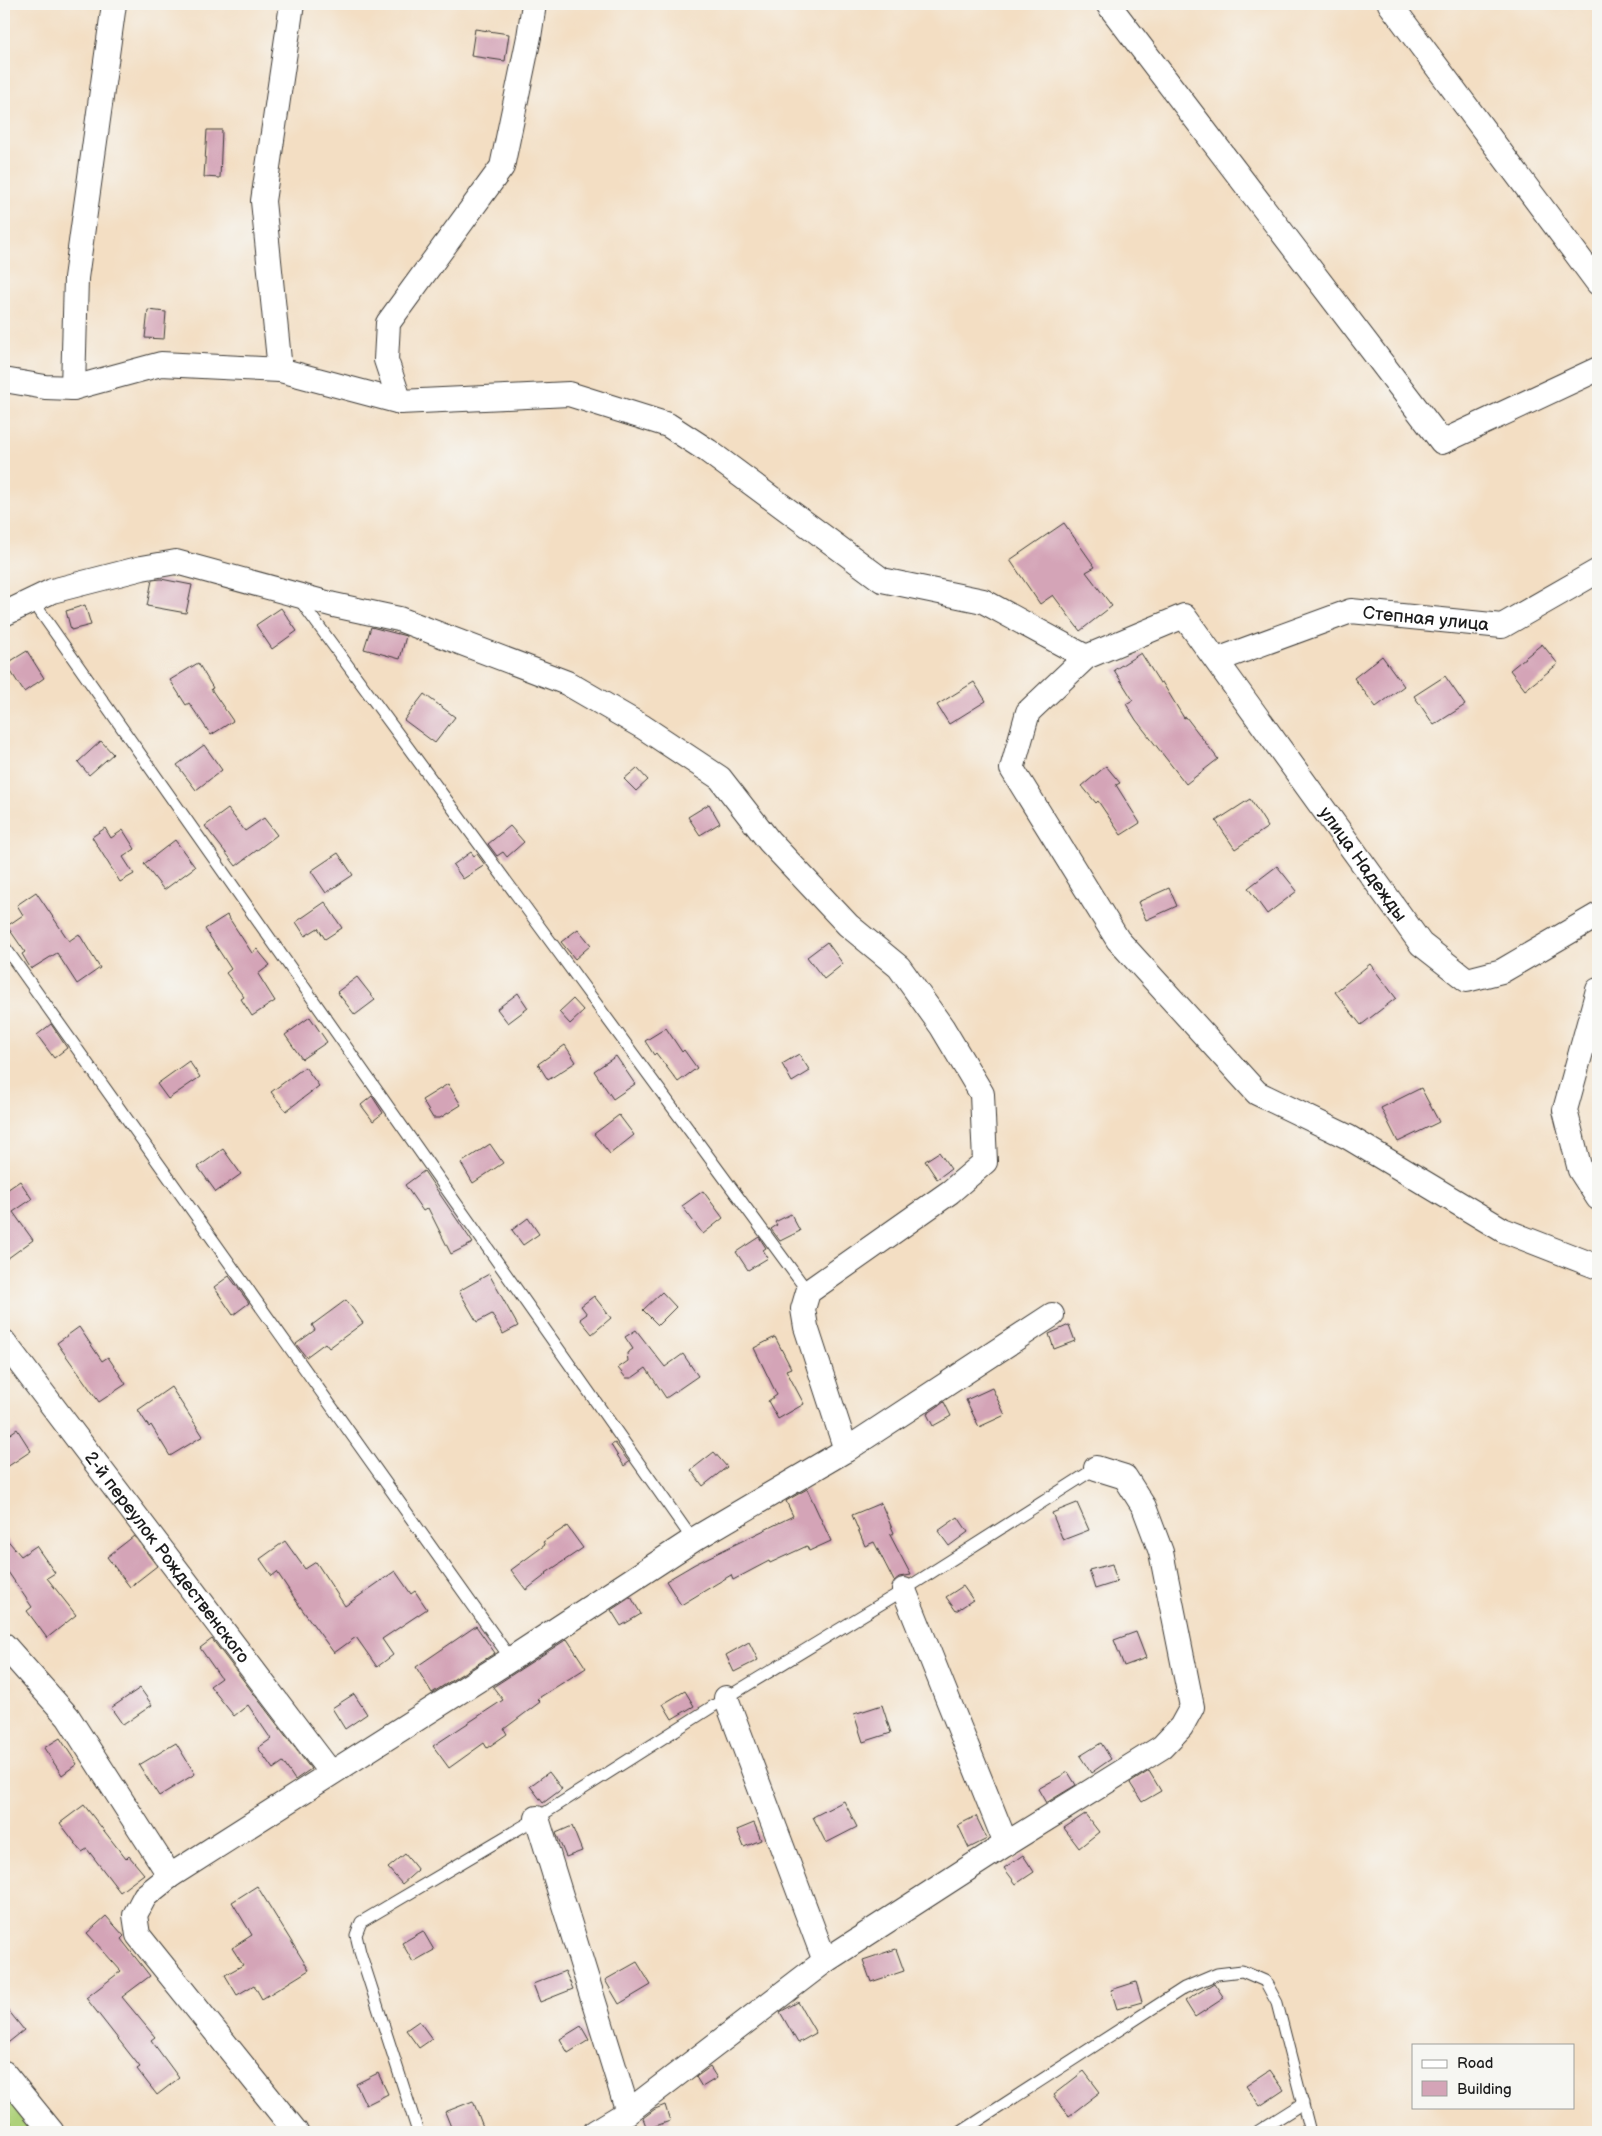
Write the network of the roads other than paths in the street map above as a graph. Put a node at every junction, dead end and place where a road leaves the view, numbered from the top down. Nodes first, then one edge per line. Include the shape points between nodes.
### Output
1 (114, 4) edge
2 (292, 4) edge
3 (534, 4) edge
4 (1108, 4) edge
5 (1390, 4) edge
6 (1598, 283) edge
7 (1598, 369) edge
8 (280, 370) junction
9 (4, 380) edge
10 (73, 388) junction
11 (400, 402) junction
12 (1598, 571) edge
13 (295, 593) junction
14 (32, 600) junction
15 (4, 614) edge
16 (1086, 657) junction
17 (1216, 660) junction
18 (1598, 916) edge
19 (4, 946) edge
20 (1598, 990) edge
21 (1598, 1198) edge
22 (1598, 1267) edge
23 (808, 1292) junction
24 (1052, 1316) dead end
25 (7, 1355) edge
26 (846, 1450) junction
27 (1096, 1468) joint
28 (693, 1540) junction
29 (904, 1590) junction
30 (4, 1645) edge
31 (511, 1659) junction
32 (726, 1698) junction
33 (330, 1774) junction
34 (537, 1818) junction
35 (1006, 1844) junction
36 (170, 1876) junction
37 (825, 1961) junction
38 (4, 2073) edge
39 (1303, 2104) junction
40 (628, 2112) junction
41 (52, 2132) edge
42 (296, 2132) edge
43 (418, 2132) edge
44 (594, 2132) edge
45 (961, 2132) edge
46 (1257, 2132) edge
47 (1310, 2132) edge

1 - 10 street via 76,278
2 - 8 street via 262,200
3 - 11 street via 502,167 388,323 386,360
4 - 7 street via 1442,442
5 - 6 street
8 - 10 street via 161,364
8 - 11 street
9 - 10 street
11 - 16 street via 569,394 668,425 882,580 983,602
12 - 17 street, Степная улица via 1502,626 1351,611
13 - 14 street via 176,562 52,591
13 - 23 lane
13 - 23 street via 334,605 399,618 567,683 643,727 720,778 769,842 848,925 899,967 942,1027 982,1094 985,1162 950,1192
14 - 15 street
14 - 28 lane
16 - 17 street, улица Надежды via 1184,616
16 - 22 street via 1028,712 1012,769 1118,940 1257,1093 1348,1137 1503,1230
17 - 18 street, улица Надежды via 1421,944 1467,980 1502,971
19 - 31 lane
20 - 21 street via 1565,1110 1580,1170
23 - 26 street via 803,1308 806,1327
24 - 26 street
25 - 33 street, 2-й переулок Рождественского
26 - 28 street
27 - 29 lane
27 - 35 street via 1125,1477 1144,1507 1161,1552 1192,1708 1181,1727 1162,1747
28 - 31 street
29 - 32 lane
29 - 35 street
30 - 36 street via 68,1717
31 - 33 street
32 - 34 lane
32 - 37 street
33 - 36 street
34 - 40 street
34 - 43 lane via 361,1922 356,1935
35 - 37 street
36 - 42 street via 145,1896 136,1916 138,1935
37 - 40 street
38 - 41 street
39 - 45 lane via 1277,2003 1265,1981 1242,1971 1217,1974 1184,1988
39 - 46 lane
39 - 47 lane
40 - 44 street

